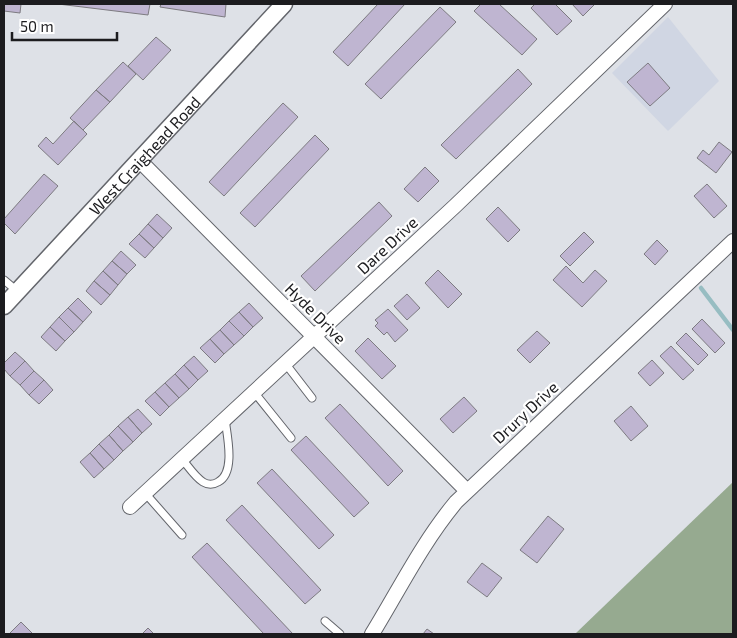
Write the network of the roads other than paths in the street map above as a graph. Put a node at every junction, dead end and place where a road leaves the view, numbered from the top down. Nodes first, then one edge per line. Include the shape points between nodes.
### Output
1 (284, 4) edge
2 (665, 4) edge
3 (140, 161) junction
4 (733, 241) edge
5 (4, 280) edge
6 (17, 292) junction
7 (4, 306) edge
8 (314, 336) junction
9 (285, 363) junction
10 (254, 392) junction
11 (312, 398) dead end
12 (225, 419) junction
13 (291, 438) dead end
14 (182, 459) junction
15 (467, 491) junction
16 (145, 493) junction
17 (130, 508) dead end
18 (182, 535) dead end
19 (325, 621) dead end
20 (340, 634) edge
21 (372, 634) edge

1 - 3 street, West Craighead Road
2 - 8 street, Dare Drive
3 - 6 street, West Craighead Road
3 - 8 street, Hyde Drive
4 - 15 street, Drury Drive
5 - 6 lane
6 - 7 street, West Craighead Road
8 - 9 street, Dare Drive
8 - 15 street, Hyde Drive
9 - 10 street, Dare Drive
9 - 11 lane
10 - 12 street, Dare Drive
10 - 13 lane
12 - 14 street, Dare Drive
12 - 14 lane via 229,459 228,470 221,481 206,484
14 - 16 street, Dare Drive
15 - 21 street, Drury Drive via 440,522 416,558
16 - 17 street, Dare Drive
16 - 18 lane
19 - 20 lane

